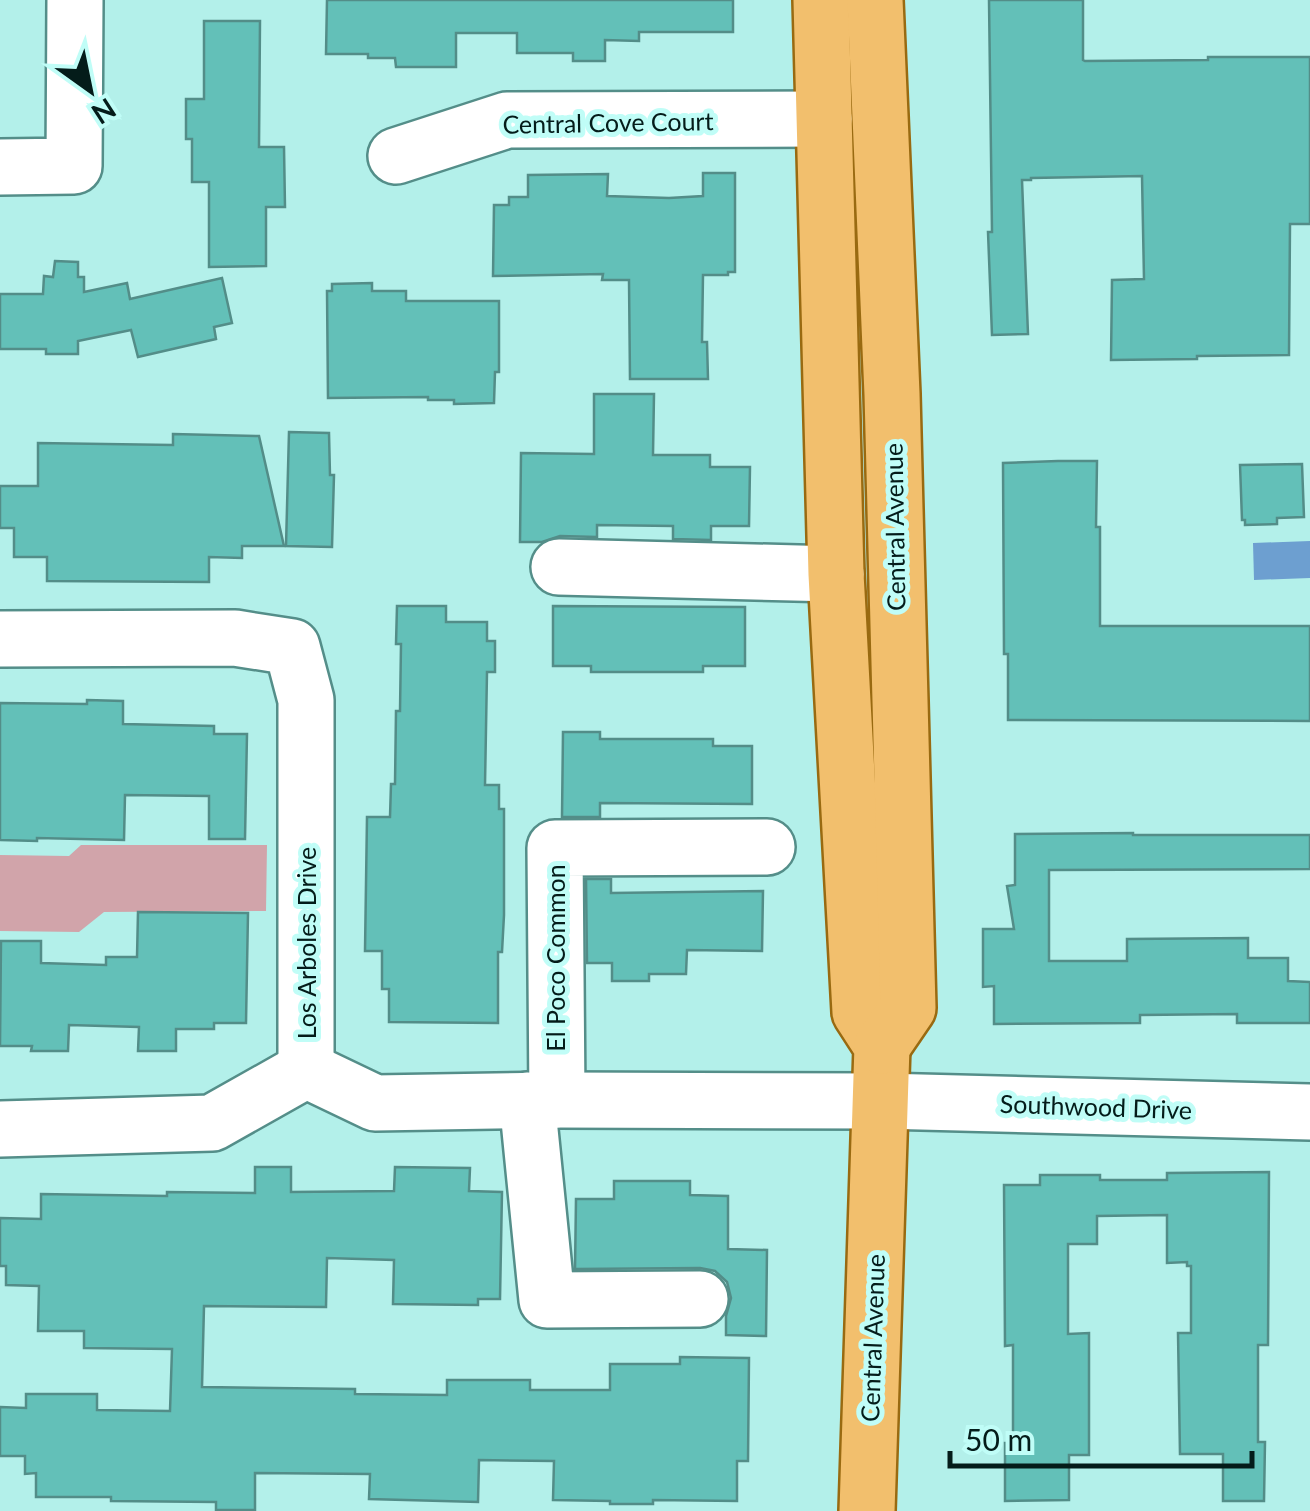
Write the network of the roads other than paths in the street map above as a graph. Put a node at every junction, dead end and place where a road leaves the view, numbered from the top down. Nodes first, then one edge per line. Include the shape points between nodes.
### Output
1 (75, 0) edge
2 (821, 0) edge
3 (875, 0) edge
4 (824, 120) junction
5 (396, 156) dead end
6 (0, 167) edge
7 (559, 566) dead end
8 (836, 574) junction
9 (0, 639) edge
10 (766, 846) dead end
11 (882, 1046) junction
12 (306, 1070) junction
13 (542, 1100) junction
14 (882, 1101) junction
15 (1310, 1112) edge
16 (0, 1129) edge
17 (700, 1299) dead end
18 (867, 1511) edge

1 - 6 street via 74,166
2 - 4 main road, Central Avenue
3 - 11 main road, Central Avenue via 908,1008
4 - 5 street, Central Cove Court via 507,120
4 - 8 main road, Central Avenue
7 - 8 street
8 - 11 main road, Central Avenue via 860,1012
9 - 12 street, Los Arboles Drive via 235,638 292,647 306,700
10 - 13 street, El Poco Common via 555,848
11 - 14 main road, Central Avenue
12 - 13 street, Los Arboles Drive via 375,1103
12 - 16 street via 212,1124
13 - 14 street, Los Arboles Drive
13 - 17 street via 547,1300
14 - 15 street, Southwood Drive
14 - 18 main road, Central Avenue

